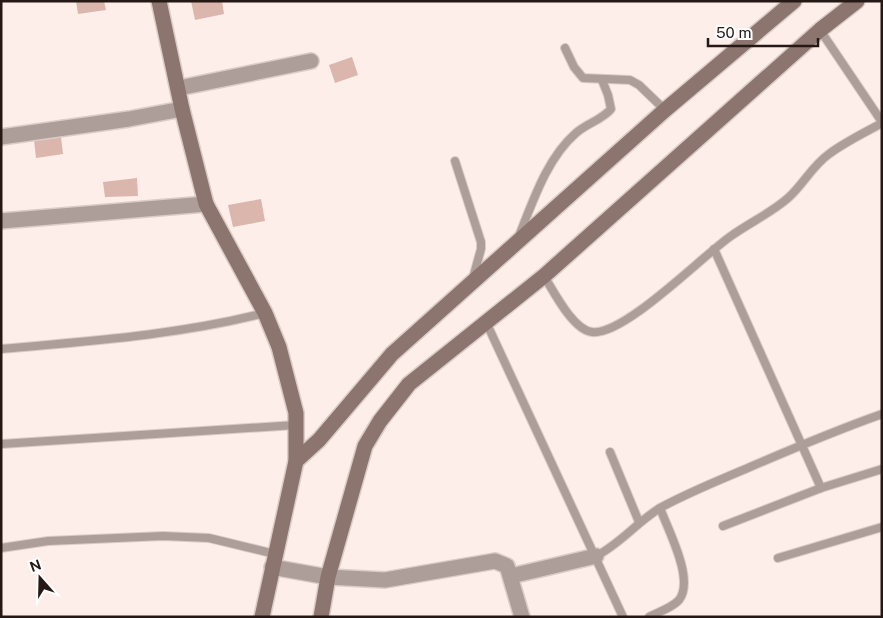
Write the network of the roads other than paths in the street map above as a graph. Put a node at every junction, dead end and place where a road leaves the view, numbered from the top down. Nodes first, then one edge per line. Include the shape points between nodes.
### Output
1 (159, 1) edge
2 (794, 1) edge
3 (857, 1) edge
4 (820, 30) junction
5 (565, 48) dead end
6 (311, 61) dead end
7 (602, 80) junction
8 (179, 88) junction
9 (182, 109) junction
10 (665, 110) junction
11 (882, 123) edge
12 (1, 137) edge
13 (455, 161) dead end
14 (206, 204) junction
15 (1, 221) edge
16 (517, 243) junction
17 (714, 249) junction
18 (544, 276) junction
19 (471, 283) junction
20 (265, 313) junction
21 (486, 322) junction
22 (1, 349) edge
23 (882, 414) edge
24 (296, 425) junction
25 (1, 444) edge
26 (803, 444) junction
27 (610, 452) dead end
28 (296, 461) junction
29 (882, 469) edge
30 (821, 488) junction
31 (660, 508) junction
32 (639, 522) junction
33 (723, 526) dead end
34 (882, 527) edge
35 (1, 548) edge
36 (596, 556) junction
37 (778, 558) dead end
38 (274, 561) junction
39 (321, 576) junction
40 (511, 576) junction
41 (262, 617) edge
42 (321, 617) edge
43 (522, 617) edge
44 (623, 617) edge
45 (649, 617) edge

1 - 8 street
2 - 10 street
3 - 4 street
4 - 11 lane
4 - 18 street
5 - 7 lane via 581,76
6 - 8 street
7 - 10 lane via 630,80
7 - 16 lane via 610,109 576,133 554,162 539,188
8 - 9 street
9 - 12 street
9 - 14 street
10 - 16 street
11 - 17 lane via 830,153 789,197
13 - 19 lane via 481,242 480,257
14 - 15 street
14 - 20 street
16 - 19 street
17 - 18 lane via 629,318 608,331 584,330 570,316
17 - 26 lane
18 - 21 street
19 - 28 street via 392,354 325,433
20 - 22 lane via 177,332
20 - 24 street via 288,378
21 - 36 lane
21 - 39 street via 409,384 380,421 365,446
23 - 26 lane
24 - 25 lane
24 - 28 street
26 - 30 lane
26 - 31 lane
27 - 32 lane
28 - 38 street
29 - 30 lane
30 - 33 lane
31 - 32 lane
31 - 45 lane via 682,566 685,588 676,602
32 - 36 lane
34 - 37 lane
35 - 38 lane via 48,541 163,536 209,538
36 - 40 street
36 - 44 lane
38 - 39 street via 296,571
38 - 41 street
39 - 40 street via 385,580 496,561 506,566
39 - 42 street
40 - 43 street

